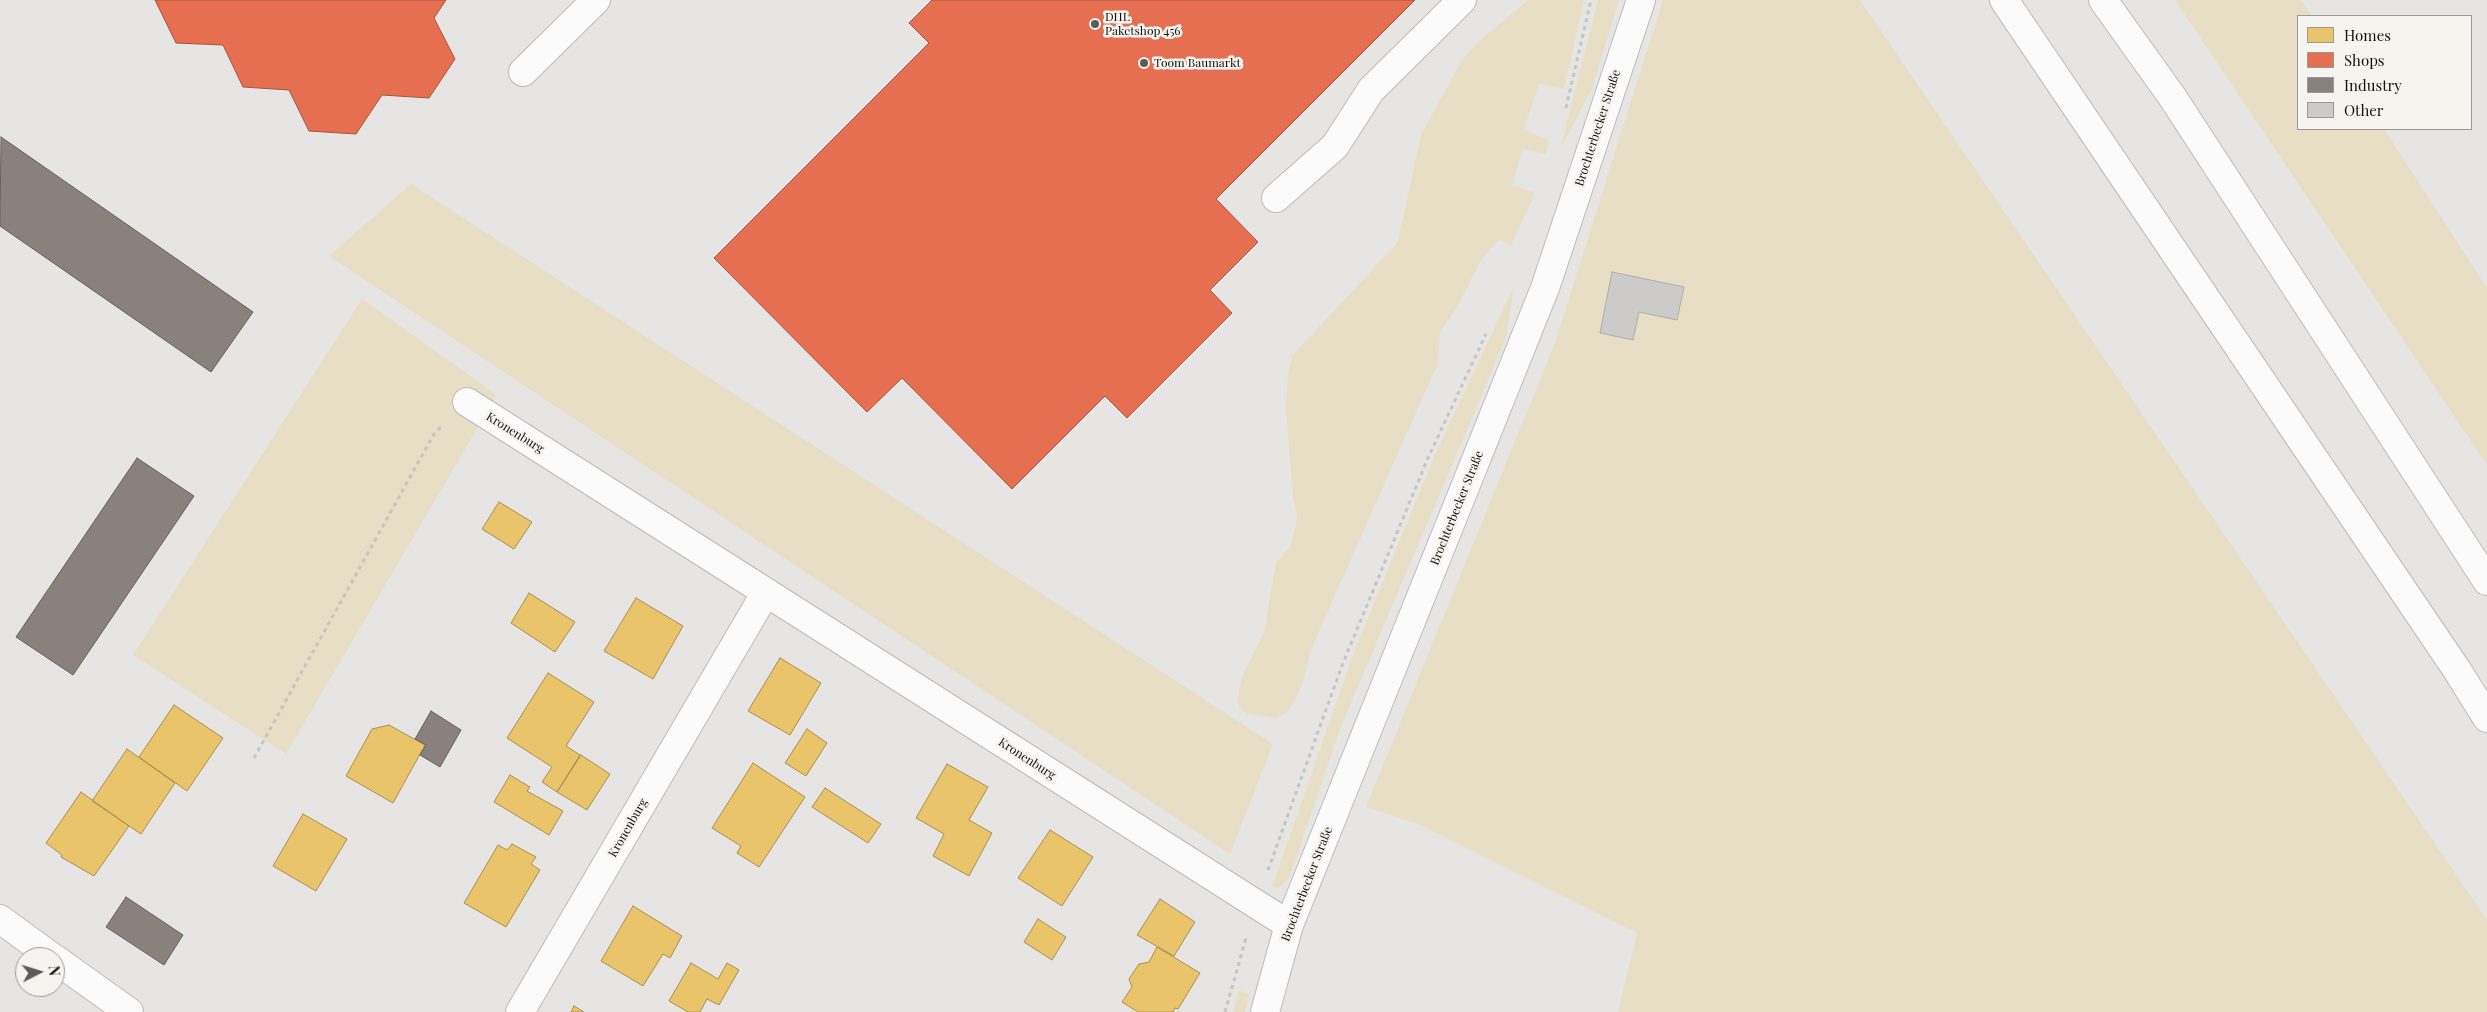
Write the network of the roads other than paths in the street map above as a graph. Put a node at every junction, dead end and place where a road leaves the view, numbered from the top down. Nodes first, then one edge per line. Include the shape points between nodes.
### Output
1 (596, 0) edge
2 (1462, 0) edge
3 (1641, 0) edge
4 (2004, 0) edge
5 (2103, 0) edge
6 (523, 72) dead end
7 (1276, 198) dead end
8 (467, 402) road end
9 (2487, 580) edge
10 (766, 592) junction
11 (2487, 718) edge
12 (0, 919) edge
13 (1289, 926) junction
14 (39, 947) edge
15 (65, 966) edge
16 (129, 1012) edge
17 (520, 1012) edge
18 (1265, 1012) edge

1 - 6 main road
2 - 7 main road via 1371,90 1335,146
3 - 13 main road, Brochterbecker Straße via 1545,288
4 - 11 main road
5 - 9 main road via 2173,98
8 - 10 main road, Kronenburg
10 - 13 main road, Kronenburg
10 - 17 main road, Kronenburg
12 - 14 main road
13 - 18 main road, Brochterbecker Straße
15 - 16 main road

